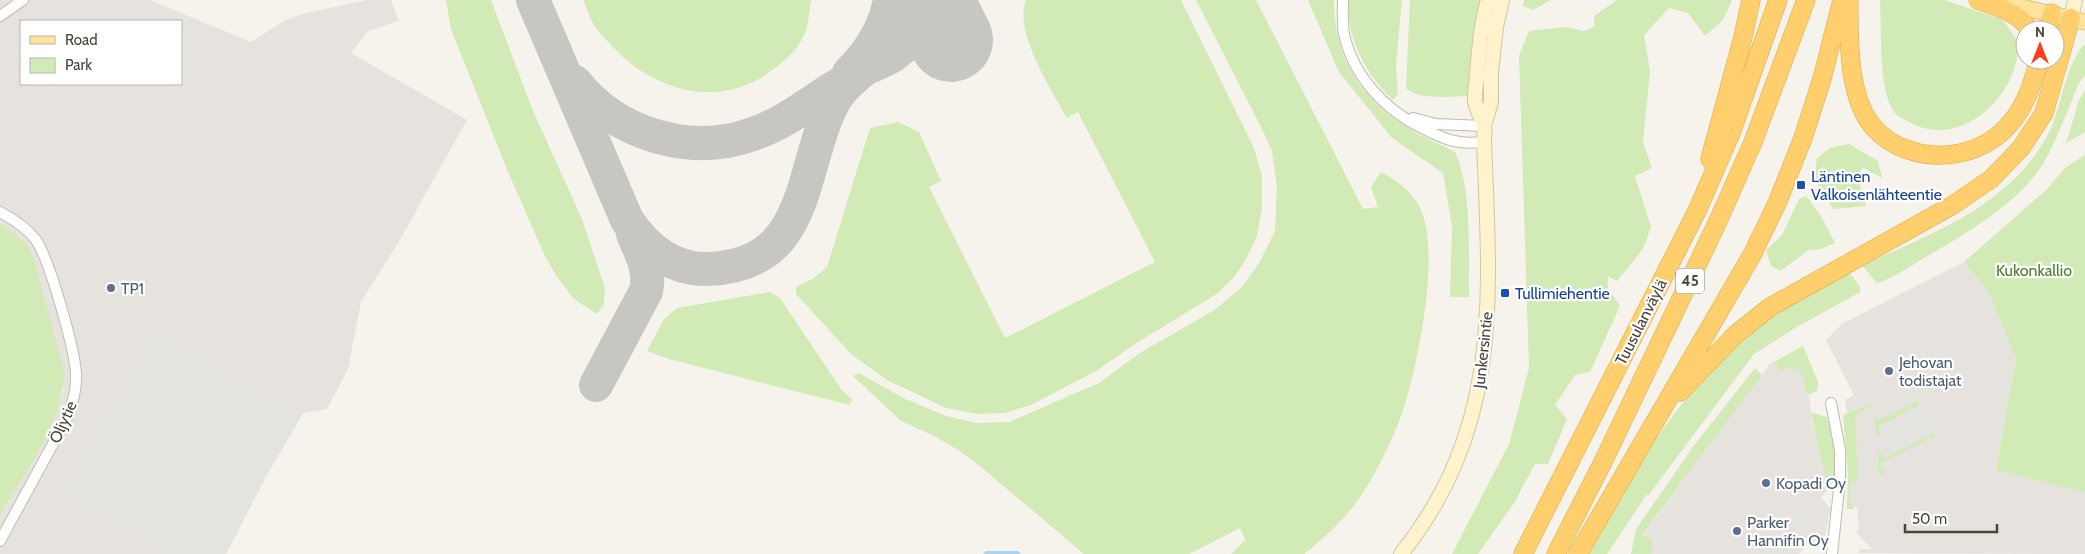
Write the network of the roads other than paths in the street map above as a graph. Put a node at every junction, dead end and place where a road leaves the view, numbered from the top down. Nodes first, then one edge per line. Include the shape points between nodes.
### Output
1 (23, 0) edge
2 (1343, 0) edge
3 (1488, 0) edge
4 (1502, 0) edge
5 (1751, 0) edge
6 (1778, 0) edge
7 (1806, 0) edge
8 (1978, 0) edge
9 (1992, 0) edge
10 (2075, 0) edge
11 (1846, 2) edge
12 (2051, 14) edge
13 (0, 16) edge
14 (2021, 20) edge
15 (2078, 20) edge
16 (2036, 70) edge
17 (1395, 112) junction
18 (1484, 126) junction
19 (1484, 142) junction
20 (1697, 211) junction
21 (0, 212) edge
22 (1831, 403) dead end
23 (1653, 423) junction
24 (0, 541) edge
25 (1401, 554) edge
26 (1523, 554) edge
27 (1556, 554) edge
28 (1578, 554) edge
29 (1832, 554) edge

1 - 13 street
2 - 17 street via 1344,33 1352,58 1369,86
3 - 18 main road, Junkersintie via 1480,29 1475,102
4 - 18 main road, Junkersintie via 1491,72 1491,102
5 - 20 highway
6 - 20 highway, Tuusulanväylä / 45 via 1730,133
7 - 27 highway, Tuusulanväylä / 45 via 1753,142 1719,219 1608,453
8 - 14 highway via 2010,11
9 - 12 main road
10 - 15 main road
11 - 16 highway via 1853,76 1865,114 1875,129 1907,149 1946,155 1968,152 1988,143 2021,110
11 - 23 highway via 1803,138 1778,201 1752,254
12 - 15 main road
15 - 23 highway via 2044,113 2021,148 1991,179 1953,206 1770,307 1735,335
17 - 18 street via 1436,124
17 - 19 street via 1408,122 1453,142
18 - 19 main road, Junkersintie
19 - 25 main road, Junkersintie via 1488,308 1478,395 1453,472 1432,511
20 - 26 highway, Tuusulanväylä / 45
21 - 24 street, Öljytie via 26,230 40,248 76,372 75,398 67,418
22 - 29 street via 1840,450
23 - 28 highway

